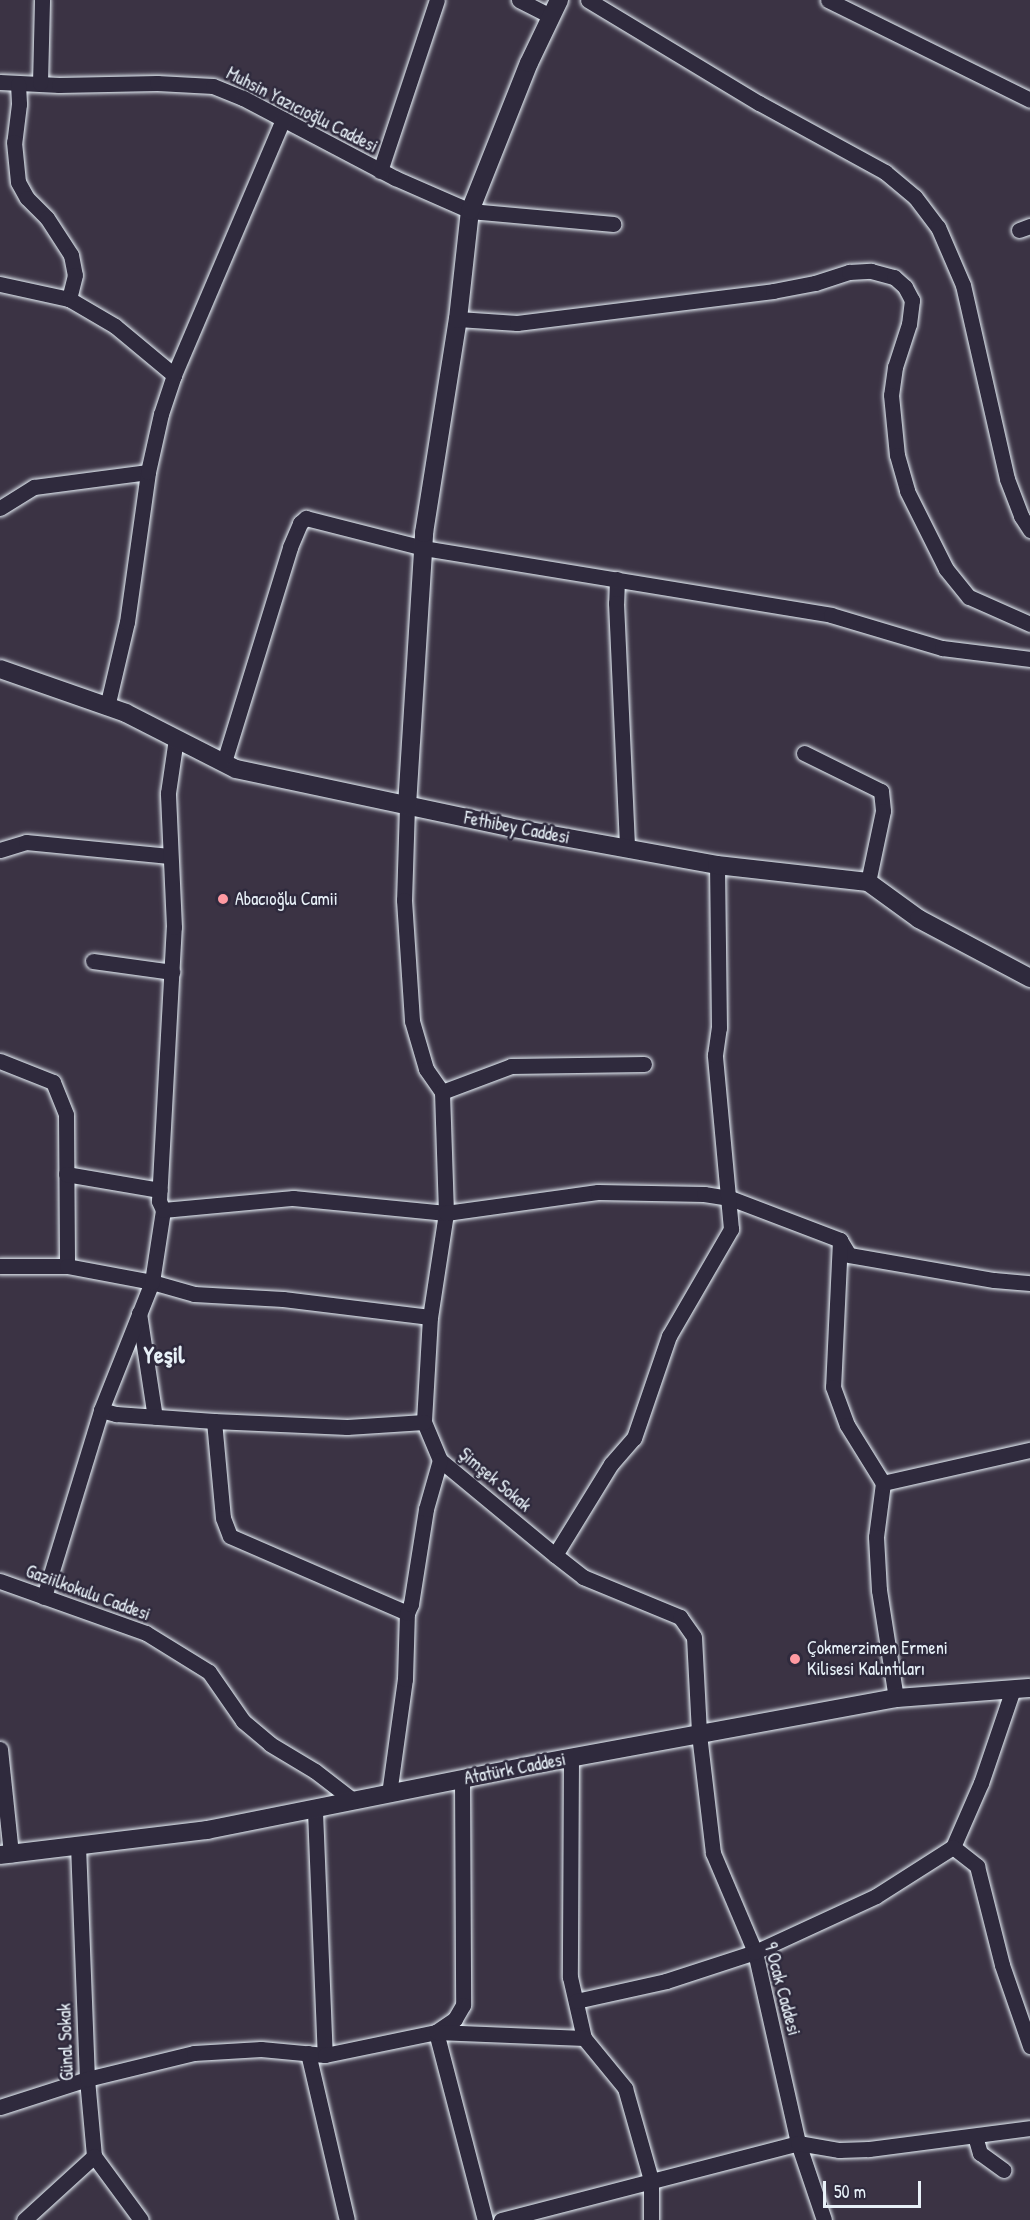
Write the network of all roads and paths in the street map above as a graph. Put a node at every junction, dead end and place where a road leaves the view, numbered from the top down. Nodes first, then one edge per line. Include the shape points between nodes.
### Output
1 (42, 0) edge
2 (437, 0) edge
3 (519, 0) edge
4 (588, 0) edge
5 (828, 0) edge
6 (555, 8) edge
7 (0, 82) edge
8 (40, 83) junction
9 (18, 84) junction
10 (1030, 100) edge
11 (283, 119) junction
12 (380, 171) junction
13 (470, 211) junction
14 (613, 224) dead end
15 (0, 284) edge
16 (69, 299) junction
17 (458, 319) junction
18 (174, 375) junction
19 (148, 472) junction
20 (0, 508) edge
21 (1030, 530) edge
22 (423, 548) junction
23 (618, 579) junction
24 (1030, 624) edge
25 (1030, 659) edge
26 (0, 669) edge
27 (107, 706) junction
28 (176, 738) junction
29 (804, 753) dead end
30 (224, 762) junction
31 (407, 806) junction
32 (627, 849) junction
33 (0, 850) edge
34 (169, 856) junction
35 (717, 865) junction
36 (868, 882) junction
37 (93, 960) dead end
38 (172, 972) junction
39 (1030, 978) edge
40 (0, 1061) edge
41 (645, 1064) dead end
42 (442, 1092) junction
43 (66, 1174) junction
44 (160, 1190) junction
45 (730, 1198) junction
46 (163, 1210) junction
47 (446, 1213) junction
48 (840, 1240) junction
49 (0, 1266) edge
50 (67, 1266) junction
51 (152, 1282) junction
52 (1030, 1283) edge
53 (139, 1313) junction
54 (430, 1317) junction
55 (101, 1410) junction
56 (156, 1417) junction
57 (214, 1421) junction
58 (424, 1422) junction
59 (1030, 1450) edge
60 (440, 1460) junction
61 (883, 1483) junction
62 (555, 1555) junction
63 (0, 1581) edge
64 (44, 1597) junction
65 (407, 1613) junction
66 (1021, 1689) edge
67 (896, 1698) junction
68 (699, 1734) junction
69 (0, 1749) edge
70 (571, 1758) junction
71 (462, 1779) junction
72 (389, 1794) junction
73 (354, 1801) junction
74 (315, 1811) junction
75 (78, 1845) junction
76 (953, 1847) junction
77 (5, 1854) edge
78 (755, 1952) junction
79 (576, 2001) junction
80 (436, 2032) junction
81 (584, 2038) junction
82 (1030, 2046) edge
83 (308, 2053) junction
84 (325, 2055) junction
85 (87, 2079) junction
86 (0, 2107) edge
87 (1030, 2127) edge
88 (975, 2136) junction
89 (798, 2143) junction
90 (93, 2156) junction
91 (1003, 2170) dead end
92 (651, 2180) junction
93 (506, 2219) edge
94 (24, 2220) edge
95 (141, 2220) edge
96 (347, 2220) edge
97 (485, 2220) edge
98 (651, 2220) edge
99 (824, 2220) edge

1 - 8 street
2 - 12 street
3 - 6 street
4 - 21 street via 759,103 885,172 915,197 938,227 963,285 1007,479
5 - 10 street
6 - 13 street
7 - 9 street, Muhsin Yazıcıoğlu Caddesi
8 - 9 street, Muhsin Yazıcıoğlu Caddesi
8 - 11 street, Muhsin Yazıcıoğlu Caddesi via 213,86
9 - 16 street via 14,142 18,182 71,255 75,275
11 - 12 street, Muhsin Yazıcıoğlu Caddesi
11 - 18 street
12 - 13 street, Muhsin Yazıcıoğlu Caddesi
13 - 14 street, Muhsin Yazıcıoğlu Caddesi
13 - 17 street
15 - 16 street
16 - 18 street via 115,326
17 - 22 street
17 - 24 street via 517,324 773,291 815,284 849,272 871,271 894,277 912,300 891,395 897,455 907,491 946,569 969,597
18 - 19 street
19 - 20 street via 34,487
19 - 27 street via 127,622
22 - 23 street
22 - 30 street via 306,518 300,523
22 - 31 street
23 - 25 street via 831,615 942,648
23 - 32 street
26 - 27 street, Fethibey Caddesi
27 - 28 street, Fethibey Caddesi
28 - 30 street, Fethibey Caddesi
28 - 34 street via 168,793
29 - 36 street via 881,791 883,812
30 - 31 street, Fethibey Caddesi via 236,769
31 - 32 street, Fethibey Caddesi
31 - 42 street via 404,900 412,1021 426,1069
32 - 35 street, Fethibey Caddesi
33 - 34 street via 26,842
34 - 38 street via 174,927
35 - 36 street, Fethibey Caddesi
35 - 45 street via 716,1055
36 - 39 street, Fethibey Caddesi via 919,919
37 - 38 street
38 - 44 street
40 - 43 street via 53,1082 66,1114
41 - 42 street via 511,1066
42 - 47 street, Şimşek Sokak
43 - 44 street
43 - 50 street
44 - 46 street
45 - 47 street via 598,1192
45 - 48 street
45 - 62 street via 731,1229 669,1336 634,1438 611,1464
46 - 47 street via 293,1198
46 - 51 street
47 - 54 street, Şimşek Sokak
48 - 52 street via 849,1255
48 - 61 street via 832,1387 847,1425
49 - 50 street
50 - 51 street
51 - 53 street
51 - 54 street via 194,1294 283,1299
53 - 55 street
53 - 56 street
54 - 58 street, Şimşek Sokak
55 - 56 street
55 - 64 street
56 - 57 street
57 - 58 street via 348,1427
57 - 65 street via 223,1518 230,1536
58 - 60 street, Şimşek Sokak
59 - 61 street
60 - 62 street, Şimşek Sokak
60 - 65 street via 426,1509
61 - 67 street via 876,1537 879,1590
62 - 68 street, Şimşek Sokak via 583,1577 680,1617 694,1637
63 - 64 street, Gaziilkokulu Caddesi
64 - 73 street, Gaziilkokulu Caddesi via 146,1633 209,1672 243,1721
65 - 72 street via 405,1679
66 - 67 street, Atatürk Caddesi
66 - 76 street
67 - 68 street, Atatürk Caddesi
68 - 70 street, Atatürk Caddesi
68 - 78 street, 9 Ocak Caddesi via 713,1852
69 - 77 street
70 - 71 street, Atatürk Caddesi
70 - 79 street via 570,1977
71 - 72 street, Atatürk Caddesi
71 - 80 street via 463,2005 455,2019
72 - 73 street, Atatürk Caddesi
73 - 74 street, Atatürk Caddesi
74 - 75 street, Atatürk Caddesi via 207,1830
74 - 84 street
75 - 77 street, Atatürk Caddesi
75 - 85 street, Günal Sokak
76 - 78 street via 876,1896
76 - 82 street via 977,1866 1002,1965
78 - 79 street via 666,1981
78 - 89 street, 9 Ocak Caddesi
79 - 81 street
80 - 81 street
80 - 84 street
80 - 97 street
81 - 92 street via 625,2088
83 - 84 street
83 - 85 street via 261,2049 194,2053
83 - 96 street
85 - 86 street
85 - 90 street, Günal Sokak
87 - 88 street
88 - 89 street via 839,2150
88 - 91 street via 980,2153
89 - 92 street
89 - 99 street, 9 Ocak Caddesi
90 - 94 street
90 - 95 street
92 - 93 street
92 - 98 street

